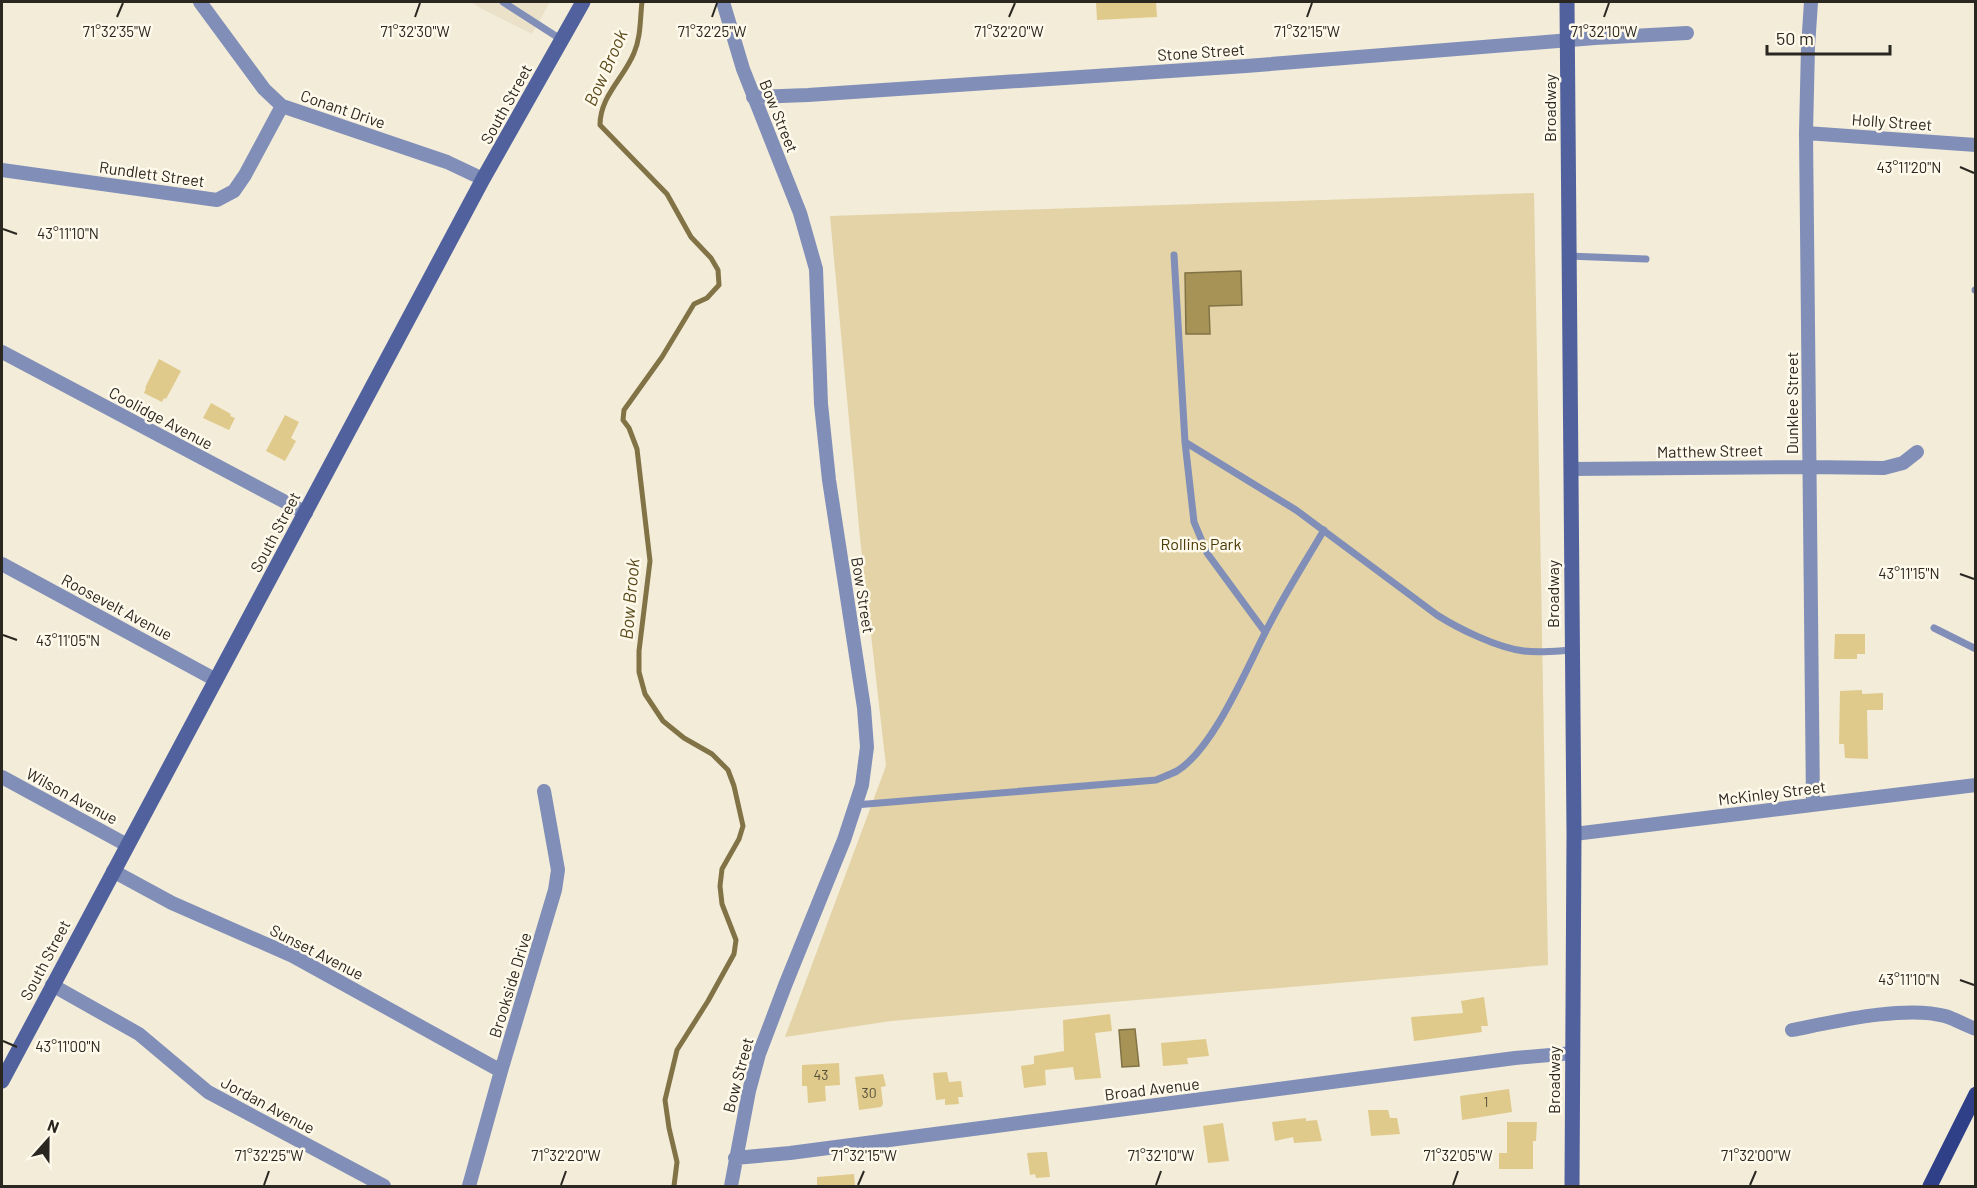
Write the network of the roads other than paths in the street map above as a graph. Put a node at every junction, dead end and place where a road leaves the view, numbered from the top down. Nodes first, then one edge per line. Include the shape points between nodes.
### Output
1 (200, 2) edge
2 (503, 2) edge
3 (583, 2) edge
4 (723, 2) edge
5 (1567, 2) edge
6 (1811, 2) edge
7 (1687, 33) dead end
8 (562, 40) junction
9 (1567, 41) junction
10 (753, 97) junction
11 (282, 106) junction
12 (1806, 133) junction
13 (1976, 145) edge
14 (2, 170) edge
15 (483, 179) junction
16 (1174, 255) dead end
17 (1568, 256) junction
18 (1646, 259) dead end
19 (2, 352) edge
20 (1185, 441) junction
21 (1917, 452) dead end
22 (1809, 466) junction
23 (1571, 469) junction
24 (306, 513) junction
25 (1324, 530) junction
26 (2, 564) edge
27 (1934, 628) dead end
28 (1265, 632) junction
29 (1976, 649) edge
30 (1572, 650) junction
31 (216, 680) junction
32 (2, 777) edge
33 (1976, 785) edge
34 (544, 791) dead end
35 (1813, 804) junction
36 (855, 805) junction
37 (1574, 834) junction
38 (127, 844) junction
39 (113, 871) junction
40 (52, 985) junction
41 (1976, 1029) edge
42 (1792, 1030) dead end
43 (1573, 1053) junction
44 (501, 1071) junction
45 (2, 1081) edge
46 (1976, 1094) edge
47 (735, 1158) junction
48 (384, 1186) edge
49 (469, 1186) edge
50 (731, 1186) edge
51 (1572, 1186) edge
52 (1930, 1186) edge

1 - 11 street, Conant Drive via 264,89
2 - 8 lane
3 - 8 main road, South Street
4 - 10 street, Bow Street
5 - 9 main road, Broadway
6 - 12 street, Dunklee Street
7 - 9 street, Stone Street
8 - 15 main road, South Street
9 - 10 street, Stone Street
9 - 17 main road, Broadway
10 - 36 street, Bow Street via 800,213 816,269 823,426 867,747
11 - 14 street, Rundlett Street via 234,191 217,200
11 - 15 street, Conant Drive via 447,162
12 - 13 street, Holly Street
12 - 22 street, Dunklee Street
15 - 24 main road, South Street
16 - 20 lane
17 - 18 lane
17 - 23 main road, Broadway
19 - 24 street, Coolidge Avenue
20 - 25 lane
20 - 28 lane via 1194,522 1208,553
21 - 22 street, Matthew Street via 1903,463 1884,468
22 - 23 street, Matthew Street
22 - 35 street, Dunklee Street
23 - 30 main road, Broadway
24 - 31 main road, South Street
25 - 28 lane
25 - 30 lane via 1456,627 1525,652
26 - 31 street, Roosevelt Avenue
27 - 29 lane
28 - 36 lane via 1240,684 1200,748 1190,761 1156,780
30 - 37 main road, Broadway
31 - 38 main road, South Street
32 - 38 street, Wilson Avenue
33 - 35 street, McKinley Street
34 - 44 street, Brookside Drive via 558,870 555,890
35 - 37 street, McKinley Street
36 - 47 street, Bow Street via 759,1054
37 - 43 main road, Broadway
38 - 39 main road, South Street
39 - 40 main road, South Street
39 - 44 street, Sunset Avenue via 172,903 293,956
40 - 45 main road, South Street
40 - 48 street, Jordan Avenue via 139,1034 208,1092
41 - 42 street via 1925,1013 1868,1017
43 - 47 street, Broad Avenue
43 - 51 main road, Broadway
44 - 49 street, Brookside Drive
46 - 52 main road
47 - 50 street, Bow Street

